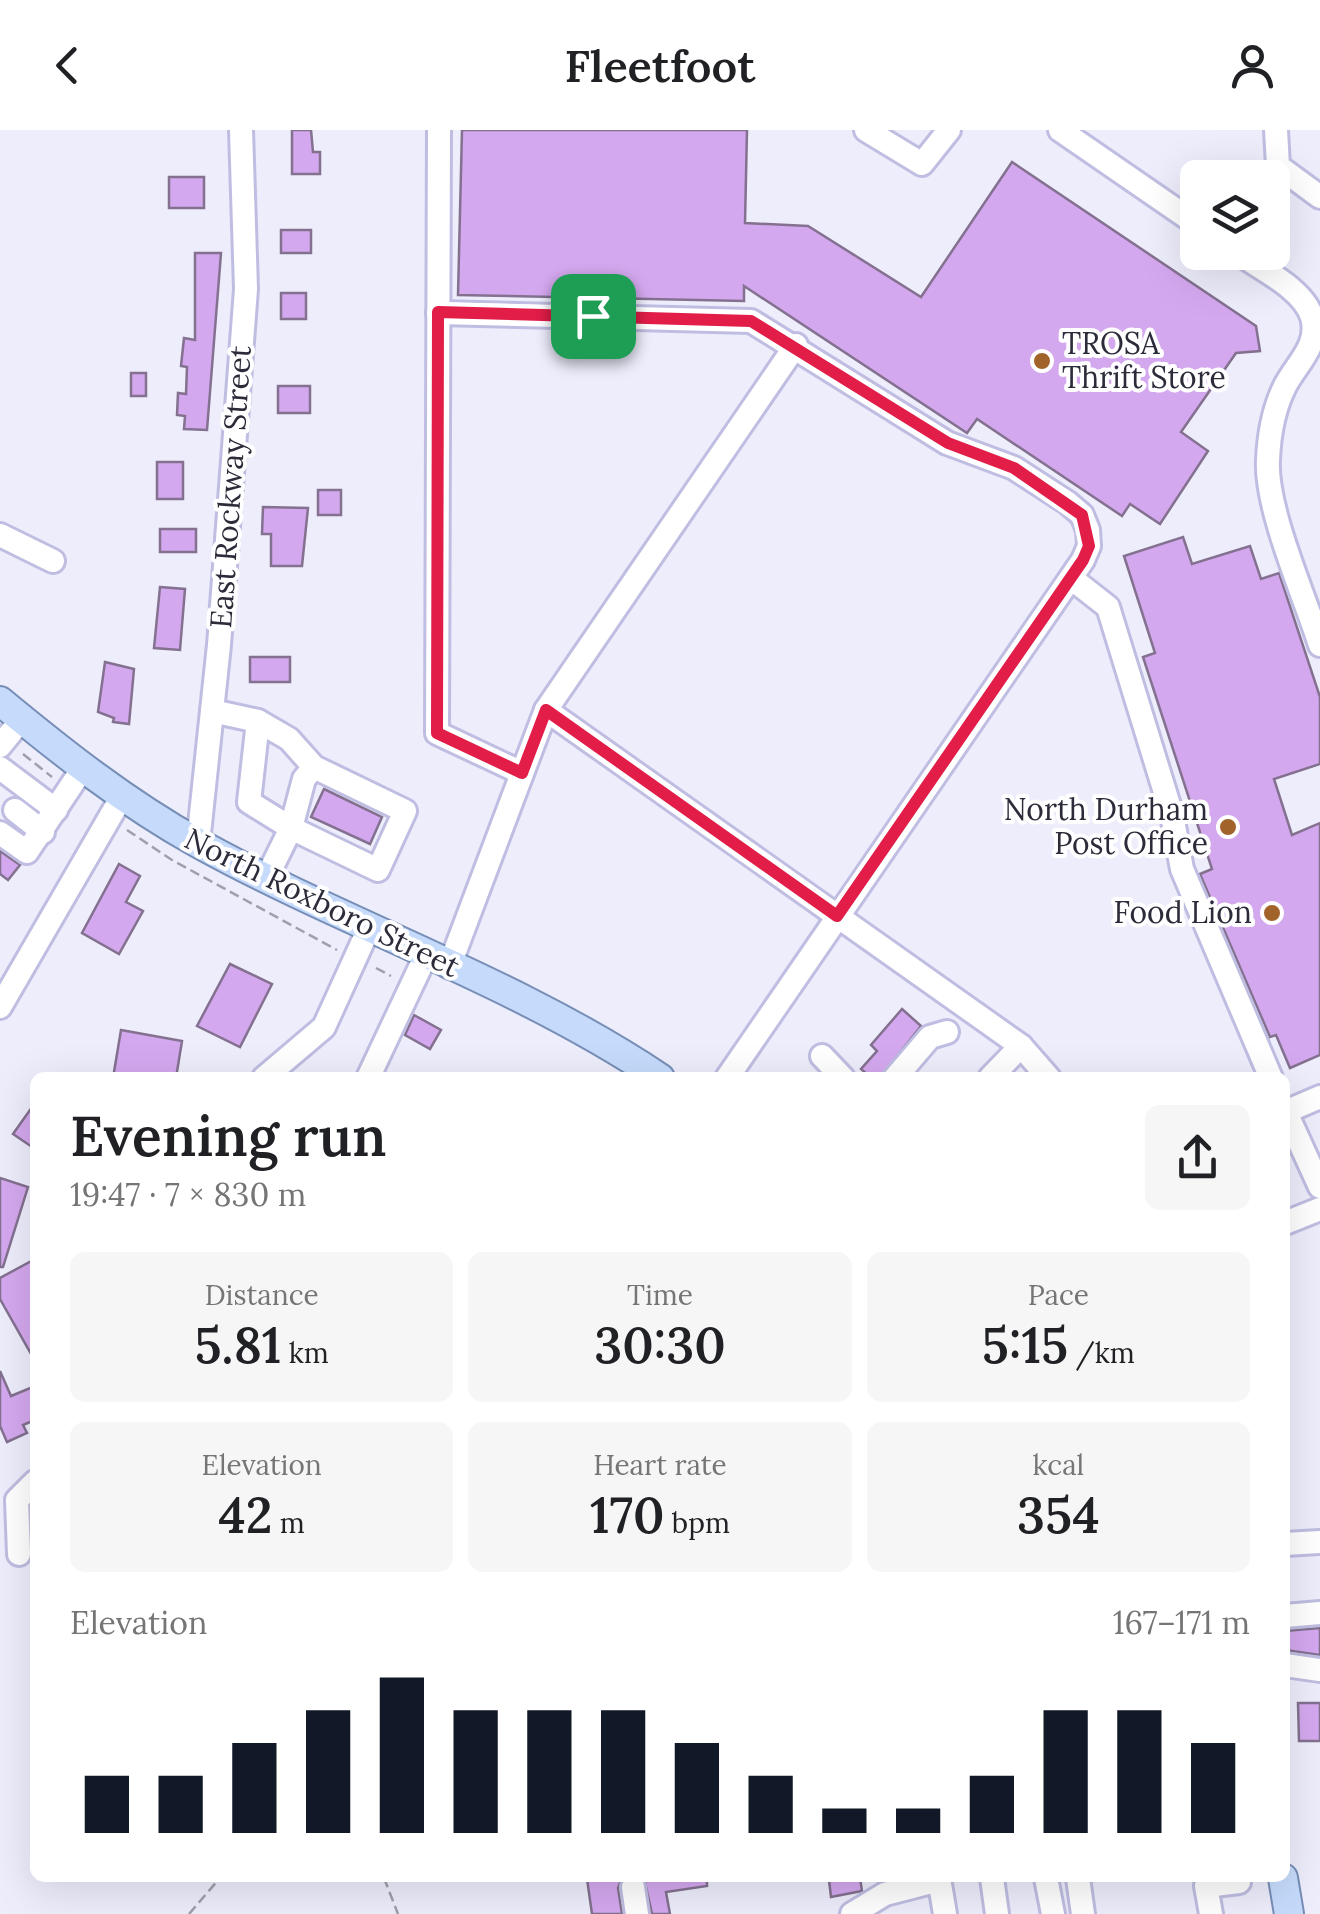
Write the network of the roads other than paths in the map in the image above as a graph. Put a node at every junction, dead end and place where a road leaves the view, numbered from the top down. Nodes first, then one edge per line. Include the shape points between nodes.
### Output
1 (241, 130) edge
2 (439, 130) edge
3 (866, 130) edge
4 (949, 130) edge
5 (1060, 130) edge
6 (1276, 130) edge
7 (1320, 196) edge
8 (1180, 213) edge
9 (1263, 270) edge
10 (438, 312) junction
11 (796, 345) junction
12 (0, 535) edge
13 (54, 561) dead end
14 (1070, 578) junction
15 (1320, 646) edge
16 (546, 710) junction
17 (212, 712) junction
18 (258, 721) junction
19 (7, 727) edge
20 (0, 768) edge
21 (314, 768) junction
22 (522, 773) junction
23 (69, 789) junction
24 (121, 798) junction
25 (15, 810) dead end
26 (290, 828) junction
27 (42, 832) junction
28 (0, 833) edge
29 (198, 843) junction
30 (266, 879) junction
31 (837, 916) junction
32 (369, 928) junction
33 (438, 961) junction
34 (0, 1008) edge
35 (946, 1032) dead end
36 (1021, 1046) junction
37 (822, 1056) dead end
38 (271, 1072) edge
39 (371, 1072) edge
40 (649, 1072) edge
41 (731, 1072) edge
42 (837, 1072) edge
43 (900, 1072) edge
44 (999, 1072) edge
45 (1044, 1072) edge
46 (1268, 1072) edge
47 (1320, 1097) edge
48 (1290, 1109) edge
49 (1290, 1122) edge
50 (1320, 1187) edge
51 (1320, 1208) edge
52 (1290, 1221) edge
53 (30, 1487) edge
54 (1320, 1542) edge
55 (1290, 1544) edge
56 (19, 1554) dead end
57 (1320, 1613) edge
58 (1290, 1616) edge
59 (1290, 1666) edge
60 (1320, 1670) edge
61 (928, 1882) edge
62 (940, 1882) edge
63 (993, 1882) edge
64 (1047, 1882) edge
65 (1079, 1882) edge
66 (1239, 1882) edge
67 (1284, 1882) edge
68 (632, 1887) dead end
69 (637, 1914) edge
70 (852, 1914) edge
71 (945, 1914) edge
72 (997, 1914) edge
73 (1054, 1914) edge
74 (1084, 1914) edge
75 (1211, 1914) edge
76 (1289, 1914) edge

1 - 17 street, East Rockway Street via 246,289
2 - 10 street
3 - 4 street via 922,164
5 - 8 street
6 - 7 street via 1278,166
9 - 15 street via 1300,296 1313,320 1310,348 1284,387 1272,422 1267,464
10 - 11 street via 751,321
10 - 22 street via 437,733
11 - 14 street via 948,443 1014,468 1068,503 1082,515 1089,546
11 - 16 street
12 - 13 street
14 - 31 street
14 - 46 street via 1108,607 1172,814 1182,869
16 - 22 street
16 - 31 street
17 - 18 street
17 - 29 street, East Rockway Street
18 - 21 street via 289,739
18 - 26 street via 249,802
19 - 23 main road, North Roxboro Street
20 - 23 street
21 - 26 street via 304,779
21 - 26 street via 405,811 378,870
22 - 33 street
23 - 24 main road, North Roxboro Street
23 - 27 street
24 - 29 main road, North Roxboro Street
24 - 34 street
25 - 27 street
26 - 30 street
27 - 28 street via 27,852
29 - 30 main road, North Roxboro Street
30 - 32 main road, North Roxboro Street
31 - 36 street
31 - 41 street
32 - 33 main road, North Roxboro Street
32 - 38 street via 324,1027
33 - 39 street via 411,985
33 - 40 main road, North Roxboro Street
35 - 43 street via 930,1036
36 - 44 street
36 - 45 street
37 - 42 street
47 - 48 street
49 - 50 street
51 - 52 street
53 - 56 street via 17,1500
54 - 55 street
57 - 58 street
59 - 60 street
61 - 70 street via 885,1894
62 - 71 street
63 - 72 street
64 - 73 street
65 - 74 street
66 - 75 street via 1206,1886
67 - 76 main road
68 - 69 street

